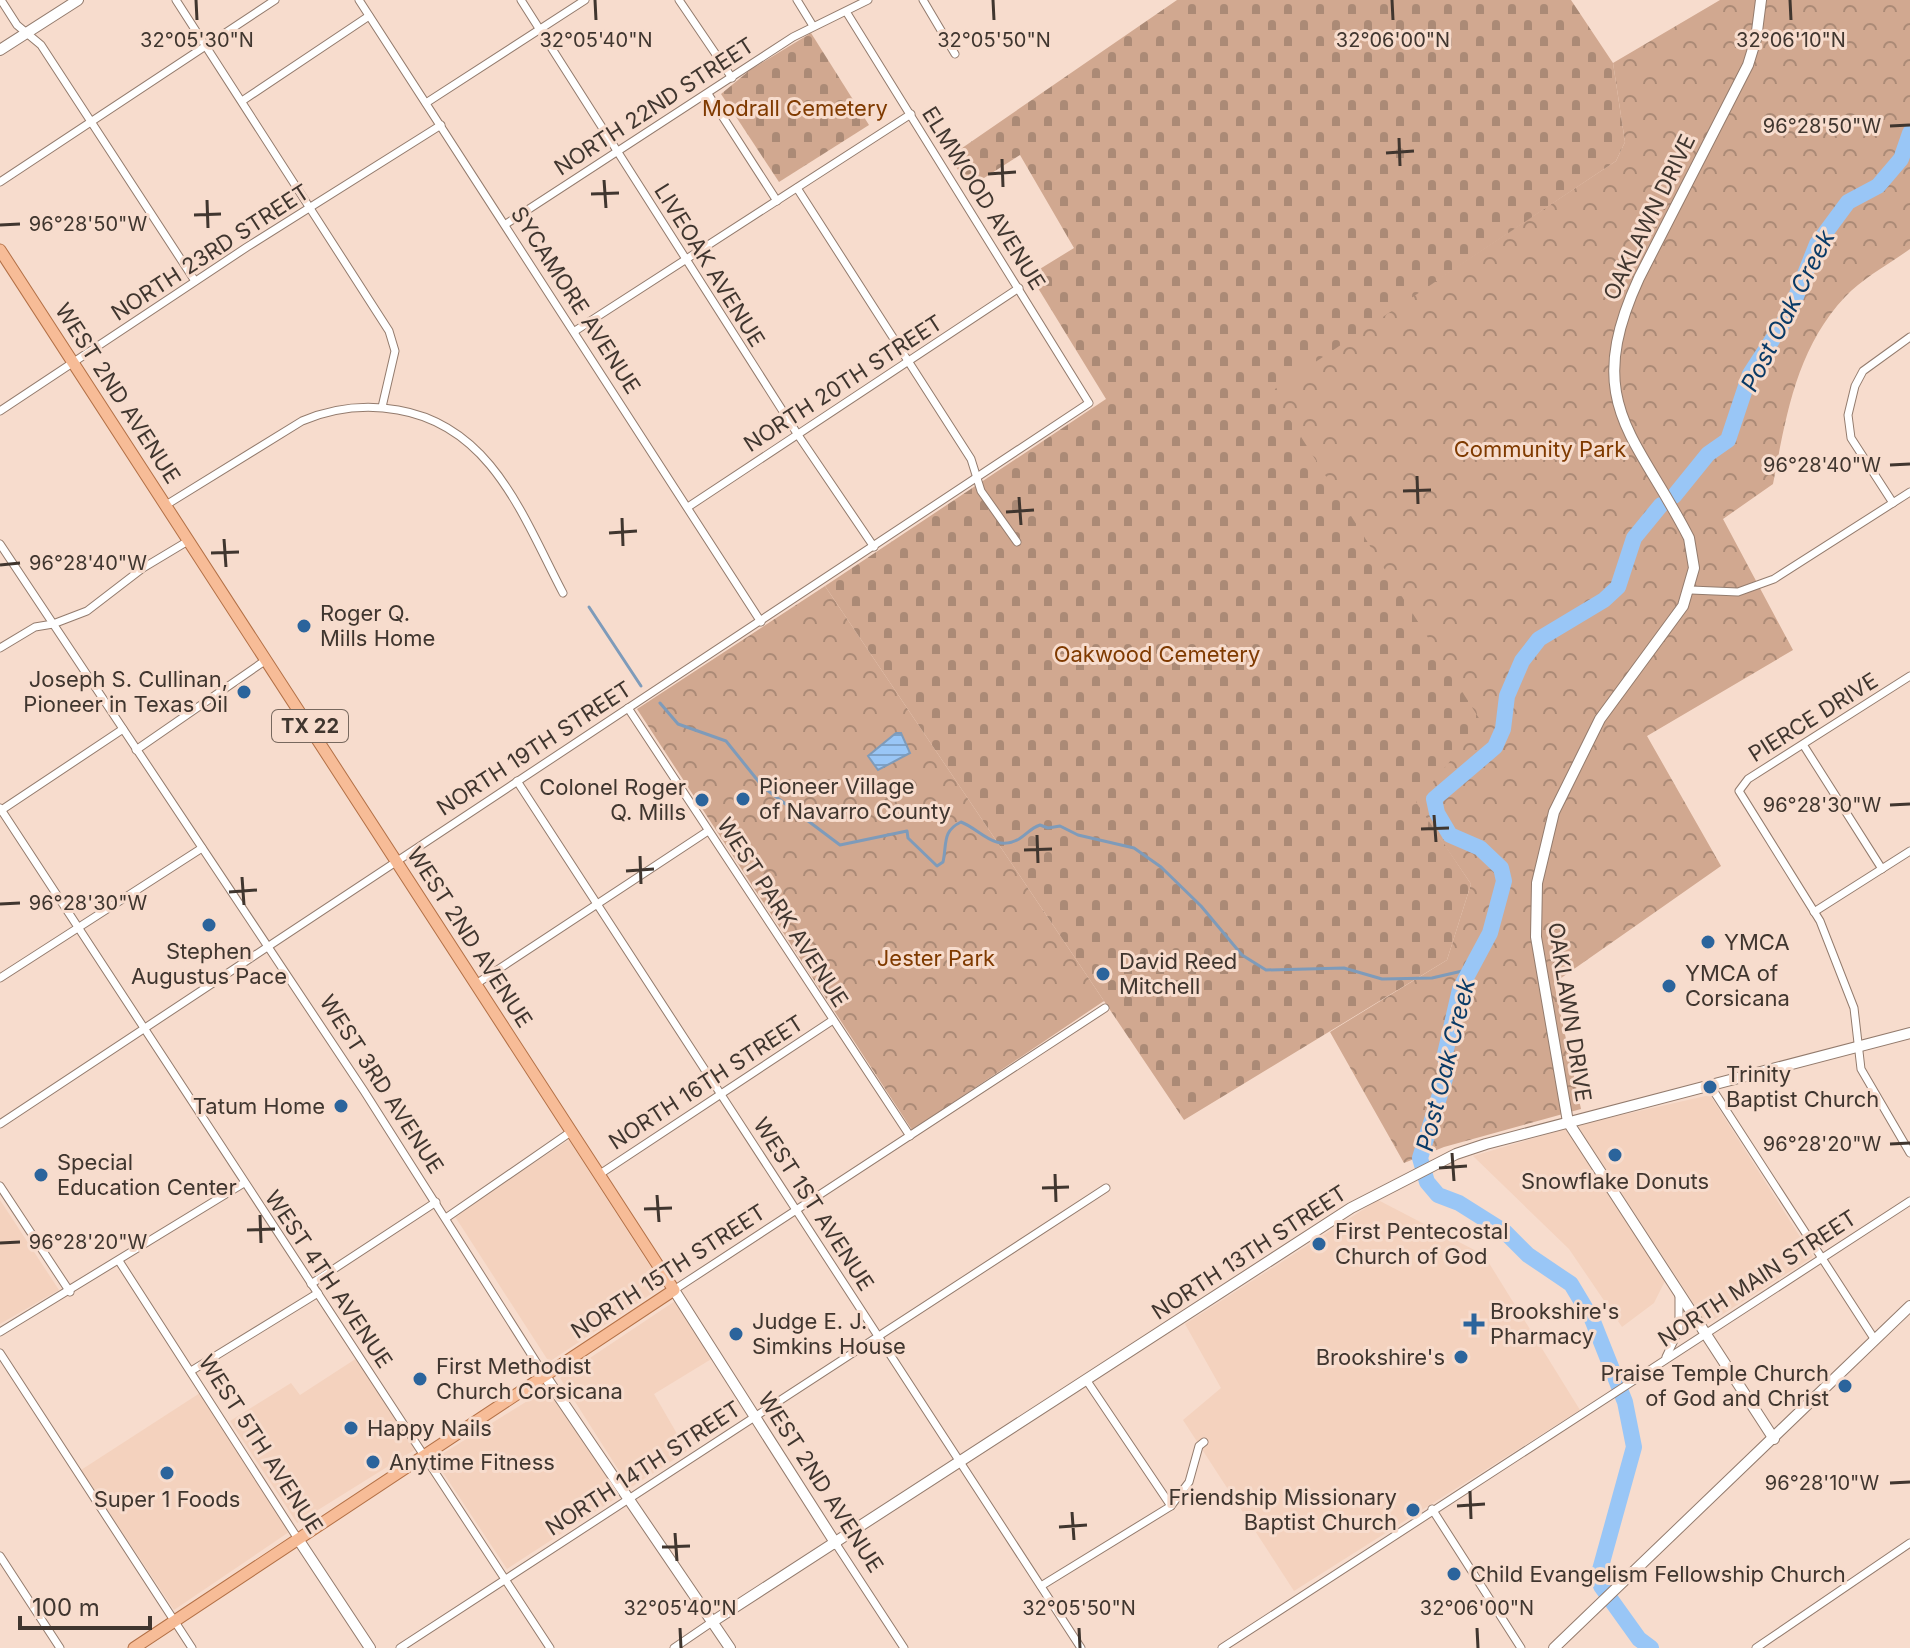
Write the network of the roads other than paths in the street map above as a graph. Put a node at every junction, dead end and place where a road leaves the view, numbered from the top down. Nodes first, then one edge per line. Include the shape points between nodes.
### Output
1 (1, 0) edge
2 (78, 0) edge
3 (176, 0) edge
4 (275, 0) edge
5 (521, 0) edge
6 (585, 0) edge
7 (679, 0) edge
8 (797, 0) edge
9 (868, 0) edge
10 (923, 0) edge
11 (1761, 0) edge
12 (362, 1) edge
13 (847, 13) junction
14 (369, 16) junction
15 (813, 26) junction
16 (541, 30) junction
17 (26, 33) junction
18 (206, 44) junction
19 (0, 50) edge
20 (955, 54) dead end
21 (732, 78) junction
22 (708, 94) junction
23 (242, 101) junction
24 (426, 103) junction
25 (911, 114) junction
26 (92, 121) junction
27 (441, 125) junction
28 (617, 152) junction
29 (0, 182) edge
30 (797, 188) junction
31 (777, 201) junction
32 (310, 207) junction
33 (506, 224) junction
34 (0, 250) edge
35 (685, 260) junction
36 (195, 281) junction
37 (1019, 288) junction
38 (575, 331) junction
39 (1910, 337) edge
40 (74, 362) junction
41 (907, 362) junction
42 (1089, 403) joint
43 (382, 407) junction
44 (0, 411) edge
45 (798, 435) junction
46 (977, 478) junction
47 (1910, 492) edge
48 (1893, 503) junction
49 (166, 505) junction
50 (688, 507) junction
51 (188, 541) junction
52 (1017, 542) dead end
53 (0, 544) edge
54 (874, 547) junction
55 (1691, 590) junction
56 (563, 593) dead end
57 (761, 622) junction
58 (53, 624) junction
59 (0, 648) edge
60 (266, 660) junction
61 (1910, 676) edge
62 (628, 708) junction
63 (123, 729) junction
64 (1804, 746) junction
65 (136, 750) junction
66 (517, 781) junction
67 (0, 810) edge
68 (708, 831) junction
69 (202, 848) junction
70 (1910, 851) edge
71 (396, 860) junction
72 (1882, 869) junction
73 (597, 904) junction
74 (1814, 912) junction
75 (78, 928) junction
76 (268, 948) junction
77 (0, 978) edge
78 (476, 984) junction
79 (1105, 1008) dead end
80 (833, 1020) junction
81 (144, 1031) junction
82 (1910, 1033) edge
83 (1859, 1047) junction
84 (1711, 1087) junction
85 (721, 1094) junction
86 (1568, 1122) junction
87 (0, 1124) edge
88 (572, 1131) junction
89 (910, 1136) junction
90 (1910, 1153) edge
91 (600, 1174) junction
92 (244, 1183) junction
93 (0, 1186) edge
94 (1106, 1188) dead end
95 (1910, 1201) edge
96 (436, 1202) junction
97 (796, 1210) junction
98 (446, 1218) junction
99 (1819, 1259) junction
100 (119, 1261) junction
101 (311, 1284) junction
102 (674, 1290) junction
103 (1678, 1290) junction
104 (70, 1292) junction
105 (318, 1293) junction
106 (1910, 1306) edge
107 (0, 1332) edge
108 (1705, 1334) junction
109 (878, 1336) junction
110 (1875, 1340) junction
111 (0, 1353) edge
112 (1664, 1359) junction
113 (191, 1371) junction
114 (545, 1376) junction
115 (1087, 1381) junction
116 (755, 1417) junction
117 (1774, 1439) junction
118 (1204, 1442) dead end
119 (425, 1455) junction
120 (960, 1462) junction
121 (629, 1498) junction
122 (1171, 1506) junction
123 (1432, 1509) junction
124 (298, 1539) junction
125 (1910, 1543) edge
126 (836, 1544) junction
127 (0, 1556) edge
128 (505, 1579) junction
129 (1041, 1586) junction
130 (175, 1621) junction
131 (712, 1622) junction
132 (60, 1648) edge
133 (134, 1648) edge
134 (192, 1648) edge
135 (370, 1648) edge
136 (400, 1648) edge
137 (550, 1648) edge
138 (674, 1648) edge
139 (730, 1648) edge
140 (904, 1648) edge
141 (1081, 1648) edge
142 (1222, 1648) edge
143 (1521, 1648) edge
144 (1554, 1648) edge
145 (1756, 1648) edge

1 - 17 street
2 - 17 street
3 - 18 street
4 - 18 street
5 - 16 street, LIVEOAK AVENUE
6 - 16 street
7 - 21 street
8 - 15 street
9 - 13 street, NORTH 22ND STREET
10 - 20 street
11 - 55 street, OAKLAWN DRIVE via 1748,65 1634,289 1615,357 1616,392 1628,434 1692,546
12 - 14 street, SYCAMORE AVENUE
13 - 15 street, NORTH 22ND STREET
13 - 25 street, ELMWOOD AVENUE
14 - 23 street
14 - 24 street, SYCAMORE AVENUE
15 - 21 street, NORTH 22ND STREET
16 - 24 street
16 - 28 street, LIVEOAK AVENUE
17 - 19 street
17 - 26 street via 41,45
18 - 23 street
18 - 26 street
21 - 22 street, NORTH 22ND STREET
22 - 28 street, NORTH 22ND STREET
22 - 31 street
23 - 32 street
24 - 27 street, SYCAMORE AVENUE
25 - 30 street
25 - 37 street, ELMWOOD AVENUE
26 - 29 street
26 - 36 street
27 - 32 street, NORTH 23RD STREET
27 - 33 street, SYCAMORE AVENUE
28 - 33 street, NORTH 22ND STREET
28 - 35 street, LIVEOAK AVENUE
30 - 31 street
30 - 41 street
31 - 35 street
32 - 36 street, NORTH 23RD STREET
32 - 43 street via 393,341
33 - 38 street, SYCAMORE AVENUE
34 - 40 main road, WEST 2ND AVENUE / TX 22
35 - 38 street
35 - 45 street, LIVEOAK AVENUE
36 - 40 street, NORTH 23RD STREET
37 - 41 street, NORTH 20TH STREET
37 - 42 street, ELMWOOD AVENUE
38 - 50 street, SYCAMORE AVENUE
39 - 48 street via 1863,371 1848,415 1851,438
40 - 44 street, NORTH 23RD STREET
40 - 49 main road, WEST 2ND AVENUE / TX 22
41 - 45 street, NORTH 20TH STREET
41 - 46 street via 971,459
42 - 46 street, NORTH 19TH STREET
43 - 49 street via 341,409 302,421
43 - 56 street via 427,417 469,442 505,486
45 - 50 street, NORTH 20TH STREET
45 - 54 street, LIVEOAK AVENUE
46 - 52 street
46 - 54 street, NORTH 19TH STREET
47 - 48 street
48 - 55 street via 1753,589
49 - 51 main road, WEST 2ND AVENUE / TX 22
50 - 57 street, SYCAMORE AVENUE
51 - 58 street via 87,611
51 - 60 main road, WEST 2ND AVENUE / TX 22
53 - 58 street, WEST 3RD AVENUE
54 - 57 street, NORTH 19TH STREET
55 - 86 street, OAKLAWN DRIVE via 1676,619 1600,719 1554,812 1540,862 1536,937
57 - 62 street, NORTH 19TH STREET
58 - 59 street via 35,627
58 - 63 street, WEST 3RD AVENUE
60 - 65 street
60 - 71 main road, WEST 2ND AVENUE / TX 22
61 - 64 street, PIERCE DRIVE
62 - 66 street, NORTH 19TH STREET
62 - 68 street, WEST PARK AVENUE
63 - 65 street, WEST 3RD AVENUE
63 - 67 street
64 - 72 street
64 - 74 street, PIERCE DRIVE via 1748,779 1739,791
65 - 69 street, WEST 3RD AVENUE
66 - 71 street, NORTH 19TH STREET
66 - 73 street, WEST 1ST AVENUE
67 - 75 street, WEST 4TH AVENUE
68 - 73 street
68 - 80 street, WEST PARK AVENUE
69 - 75 street
69 - 76 street, WEST 3RD AVENUE
70 - 72 street
71 - 76 street, NORTH 19TH STREET
71 - 78 main road, WEST 2ND AVENUE / TX 22
72 - 74 street
73 - 78 street
73 - 85 street, WEST 1ST AVENUE
74 - 83 street via 1854,1008
75 - 77 street
75 - 81 street, WEST 4TH AVENUE
76 - 81 street, NORTH 19TH STREET
76 - 96 street, WEST 3RD AVENUE
78 - 88 main road, WEST 2ND AVENUE / TX 22
79 - 89 street, NORTH 15TH STREET
80 - 85 street, NORTH 16TH STREET
80 - 89 street, WEST PARK AVENUE
81 - 87 street, NORTH 19TH STREET
81 - 92 street, WEST 4TH AVENUE
82 - 83 street, NORTH 13TH STREET
83 - 84 street, NORTH 13TH STREET
83 - 90 street via 1869,1087
84 - 86 street, NORTH 13TH STREET
84 - 99 street
85 - 91 street, NORTH 16TH STREET
85 - 97 street, WEST 1ST AVENUE
86 - 103 street, OAKLAWN DRIVE
86 - 115 street, NORTH 13TH STREET via 1456,1154 1399,1182
88 - 91 main road, WEST 2ND AVENUE / TX 22
88 - 98 street, NORTH 16TH STREET
89 - 97 street, NORTH 15TH STREET
91 - 102 main road, WEST 2ND AVENUE / TX 22
92 - 100 street
92 - 101 street, WEST 4TH AVENUE
93 - 104 street
94 - 109 street, NORTH 14TH STREET
95 - 99 street, NORTH MAIN STREET
96 - 98 street, WEST 3RD AVENUE
96 - 101 street
97 - 102 street, NORTH 15TH STREET
97 - 109 street, WEST 1ST AVENUE
98 - 114 street, WEST 3RD AVENUE
99 - 108 street, NORTH MAIN STREET
99 - 110 street
100 - 104 street
100 - 113 street, WEST 5TH AVENUE
101 - 105 street, WEST 4TH AVENUE
102 - 114 main road, NORTH 15TH STREET
102 - 116 street, WEST 2ND AVENUE
103 - 108 street, OAKLAWN DRIVE
103 - 112 street via 1679,1330
104 - 107 street
105 - 113 street
105 - 119 street, WEST 4TH AVENUE
106 - 110 street
108 - 112 street, NORTH MAIN STREET
108 - 117 street, OAKLAWN DRIVE
109 - 116 street, NORTH 14TH STREET
109 - 120 street, WEST 1ST AVENUE
110 - 117 street
111 - 130 street
112 - 123 street, NORTH MAIN STREET
113 - 124 street, WEST 5TH AVENUE
114 - 119 main road, NORTH 15TH STREET
114 - 121 street, WEST 3RD AVENUE
115 - 120 street, NORTH 13TH STREET
115 - 122 street
116 - 121 street, NORTH 14TH STREET
116 - 126 street, WEST 2ND AVENUE
117 - 144 street
118 - 122 street via 1184,1492
119 - 124 main road, NORTH 15TH STREET
119 - 128 street, WEST 4TH AVENUE
120 - 126 street, NORTH 13TH STREET
120 - 129 street, WEST 1ST AVENUE
121 - 128 street, NORTH 14TH STREET
121 - 131 street, WEST 3RD AVENUE
122 - 129 street
123 - 142 street, NORTH MAIN STREET
123 - 143 street
124 - 130 main road, NORTH 15TH STREET
124 - 135 street, WEST 5TH AVENUE
125 - 145 street
126 - 131 street, NORTH 13TH STREET
126 - 140 street, WEST 2ND AVENUE
127 - 132 street
128 - 136 street, NORTH 14TH STREET
128 - 137 street, WEST 4TH AVENUE
129 - 141 street, WEST 1ST AVENUE
130 - 133 main road, NORTH 15TH STREET
130 - 134 street
131 - 138 street, NORTH 13TH STREET
131 - 139 street, WEST 3RD AVENUE

